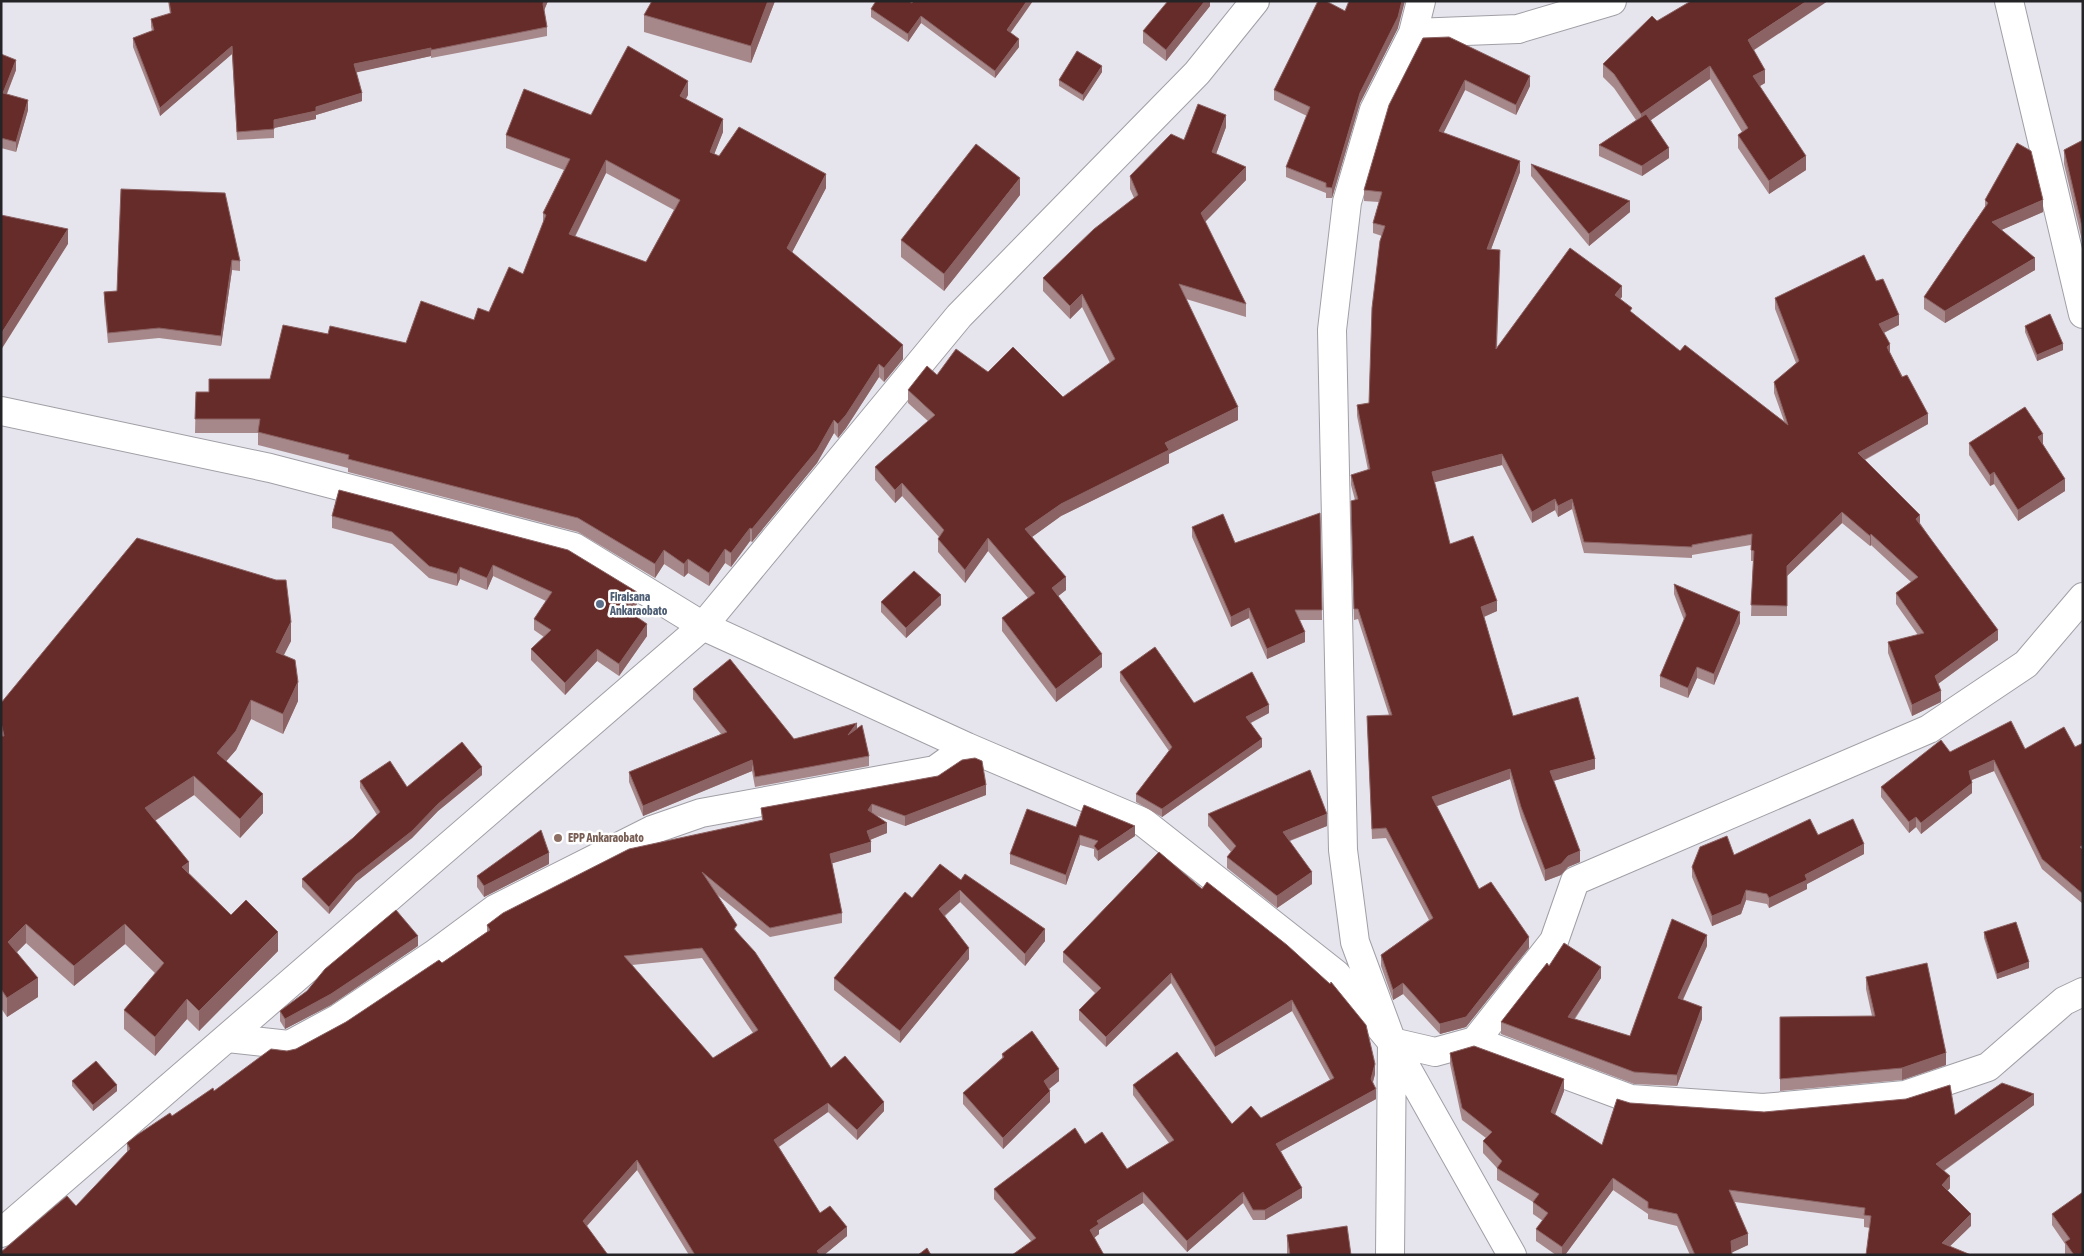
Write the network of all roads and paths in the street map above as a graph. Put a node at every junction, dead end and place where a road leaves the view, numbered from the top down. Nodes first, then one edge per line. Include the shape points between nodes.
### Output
1 (1255, 1) edge
2 (1421, 1) edge
3 (1612, 1) edge
4 (2009, 1) edge
5 (1413, 33) junction
6 (2083, 314) edge
7 (1, 411) edge
8 (2083, 597) edge
9 (703, 626) junction
10 (967, 747) junction
11 (2083, 992) edge
12 (228, 1038) junction
13 (1475, 1041) junction
14 (1392, 1042) junction
15 (1, 1233) edge
16 (1390, 1255) edge
17 (1512, 1255) edge

1 - 9 street via 1198,73 959,316
2 - 5 street
3 - 5 street via 1518,29
4 - 6 street
5 - 14 street via 1374,110 1347,202 1332,330 1343,850 1354,942
7 - 9 street via 270,468 574,547
8 - 13 street via 2026,664 1930,729 1575,881 1554,941
9 - 10 street
9 - 12 street
10 - 12 street via 936,770 701,813 652,830 495,909 339,1018 289,1045
10 - 14 street via 1142,822 1336,974
11 - 13 street via 2064,1001 1988,1067 1904,1095 1763,1108 1631,1099
12 - 15 street
13 - 14 street via 1435,1052
14 - 16 street
14 - 17 street

